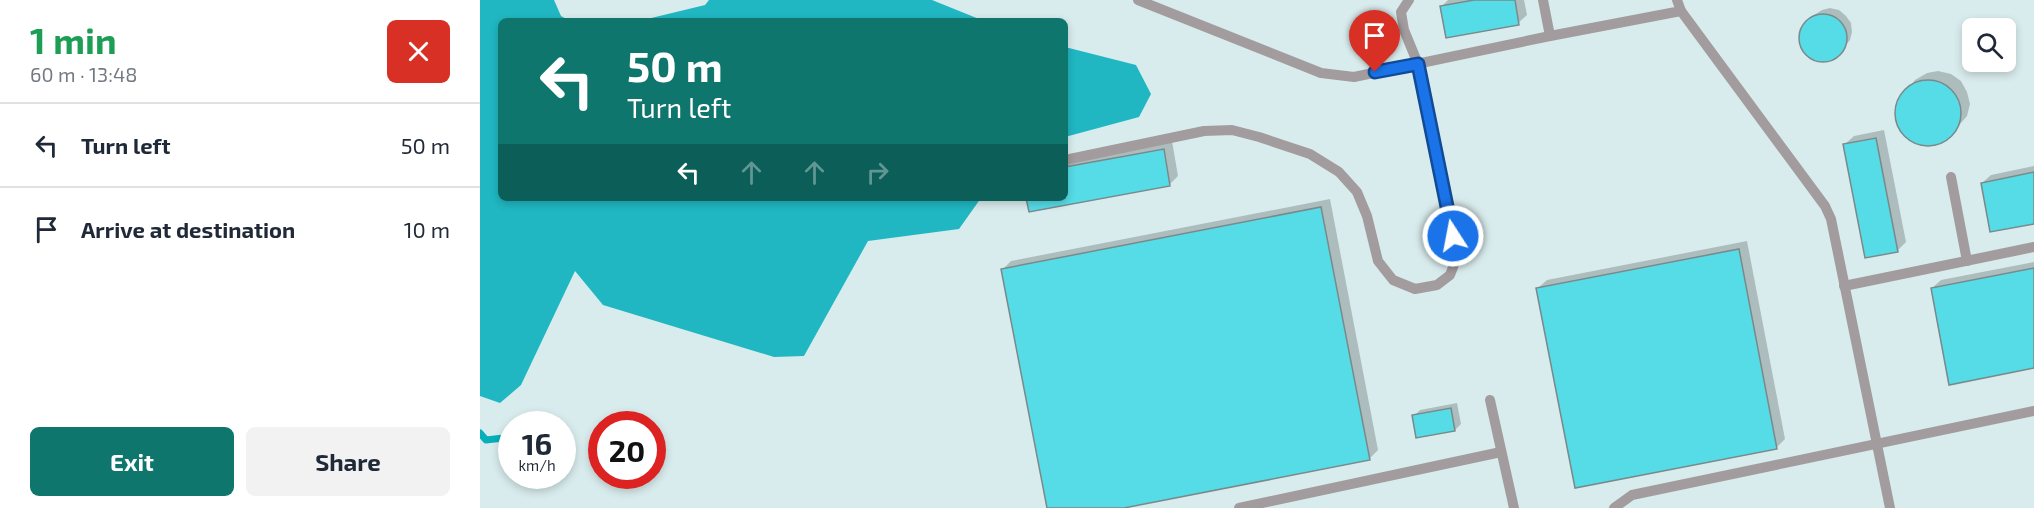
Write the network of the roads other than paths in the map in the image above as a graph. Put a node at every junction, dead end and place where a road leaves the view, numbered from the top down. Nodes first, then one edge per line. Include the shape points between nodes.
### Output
1 (1138, 0) edge
2 (1409, 0) edge
3 (1543, 0) edge
4 (1677, 0) edge
5 (1681, 11) junction
6 (1550, 36) junction
7 (1418, 64) junction
8 (1068, 159) edge
9 (1951, 177) dead end
10 (2034, 248) edge
11 (1967, 261) junction
12 (1844, 286) junction
13 (1490, 400) dead end
14 (2034, 411) edge
15 (1876, 444) junction
16 (1502, 452) junction
17 (1239, 508) edge
18 (1514, 508) edge
19 (1614, 508) edge
20 (1890, 508) edge

1 - 7 lane via 1321,73 1354,77
2 - 7 lane via 1401,12
3 - 6 lane
4 - 5 lane
5 - 6 lane
5 - 12 lane via 1825,206
6 - 7 lane
7 - 8 lane via 1457,257 1450,275 1437,285 1415,289 1393,280 1378,261 1357,192 1340,172 1310,154 1259,136 1232,130 1204,131
9 - 11 lane
10 - 11 lane
11 - 12 lane
12 - 15 lane
13 - 16 lane
14 - 15 lane
15 - 19 lane via 1632,495
15 - 20 lane
16 - 17 lane
16 - 18 lane

